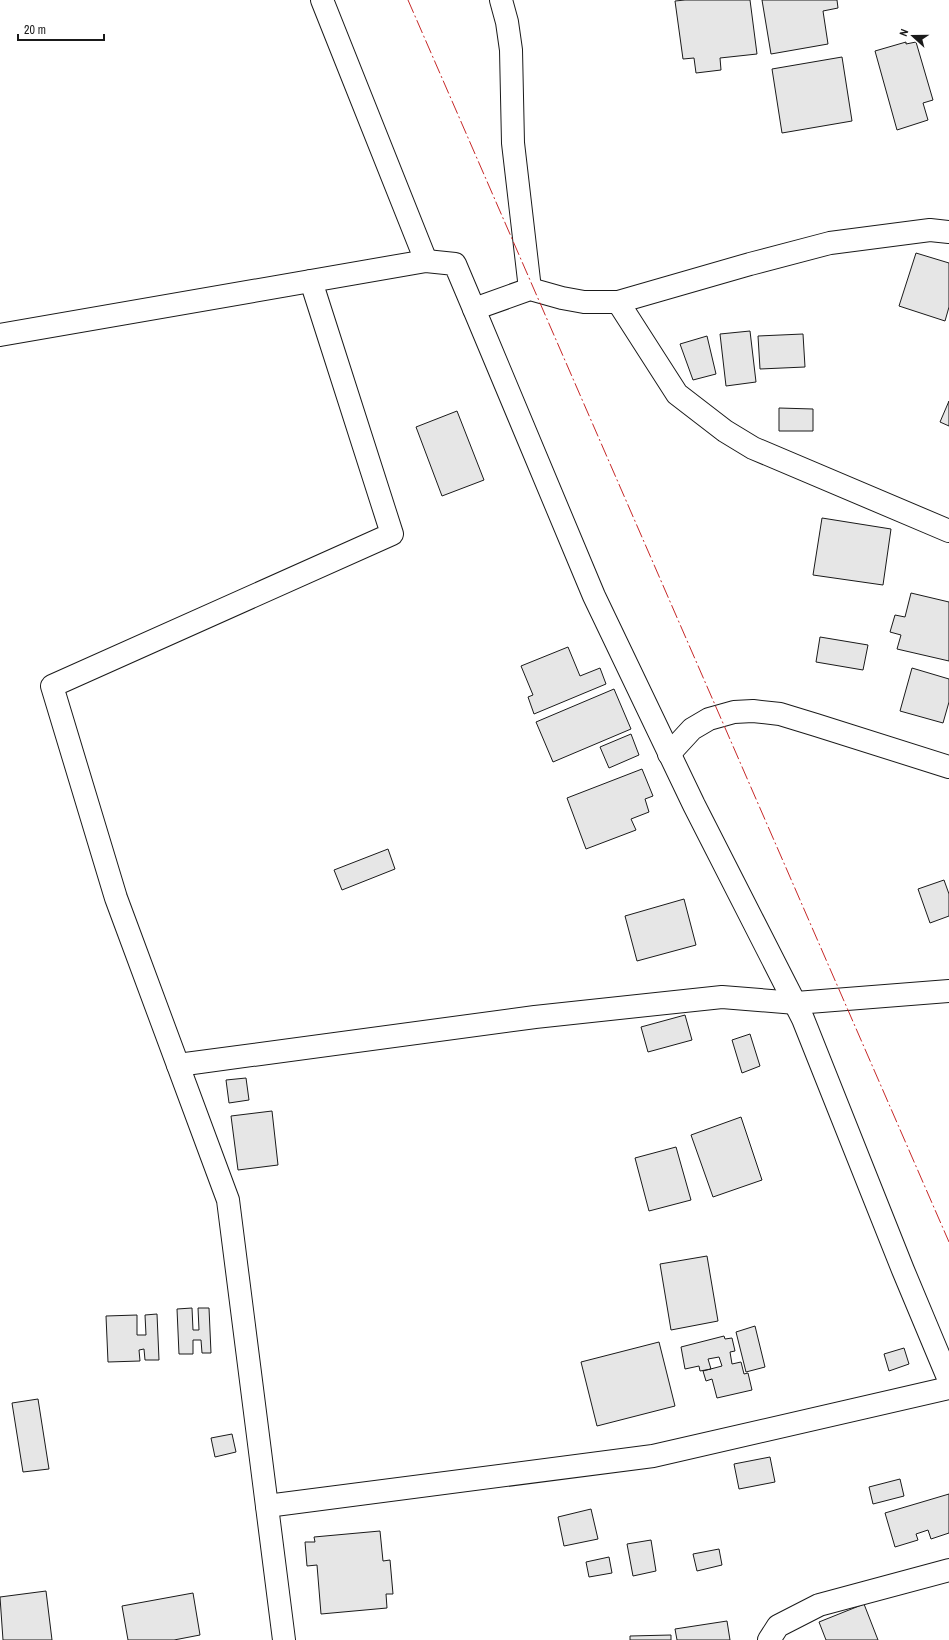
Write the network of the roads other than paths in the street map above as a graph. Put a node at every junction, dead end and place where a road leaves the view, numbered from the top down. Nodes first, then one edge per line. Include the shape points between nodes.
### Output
1 (322, 0) edge
2 (501, 0) edge
3 (949, 232) edge
4 (426, 261) junction
5 (311, 281) junction
6 (530, 290) junction
7 (618, 302) junction
8 (474, 309) junction
9 (0, 335) edge
10 (949, 531) edge
11 (669, 754) junction
12 (949, 766) edge
13 (949, 991) edge
14 (796, 1003) junction
15 (178, 1065) junction
16 (949, 1380) edge
17 (949, 1388) edge
18 (267, 1506) junction
19 (949, 1570) edge
20 (284, 1640) edge
21 (770, 1640) edge

1 - 4 street
2 - 6 street via 511,50 513,143
3 - 7 street via 930,230 830,243
4 - 5 street
4 - 8 street via 455,264
5 - 9 street
5 - 15 street via 392,534 52,686 116,898
6 - 7 street via 584,302
6 - 8 street
7 - 10 street via 677,394 725,430 753,448
8 - 11 street via 594,596
11 - 12 street via 692,729 709,719 753,710 816,724
11 - 14 street
13 - 14 street
14 - 15 street via 722,998 535,1018
14 - 16 street
15 - 18 street via 228,1200
17 - 18 street via 653,1456
18 - 20 street
19 - 21 street via 819,1605 778,1626

